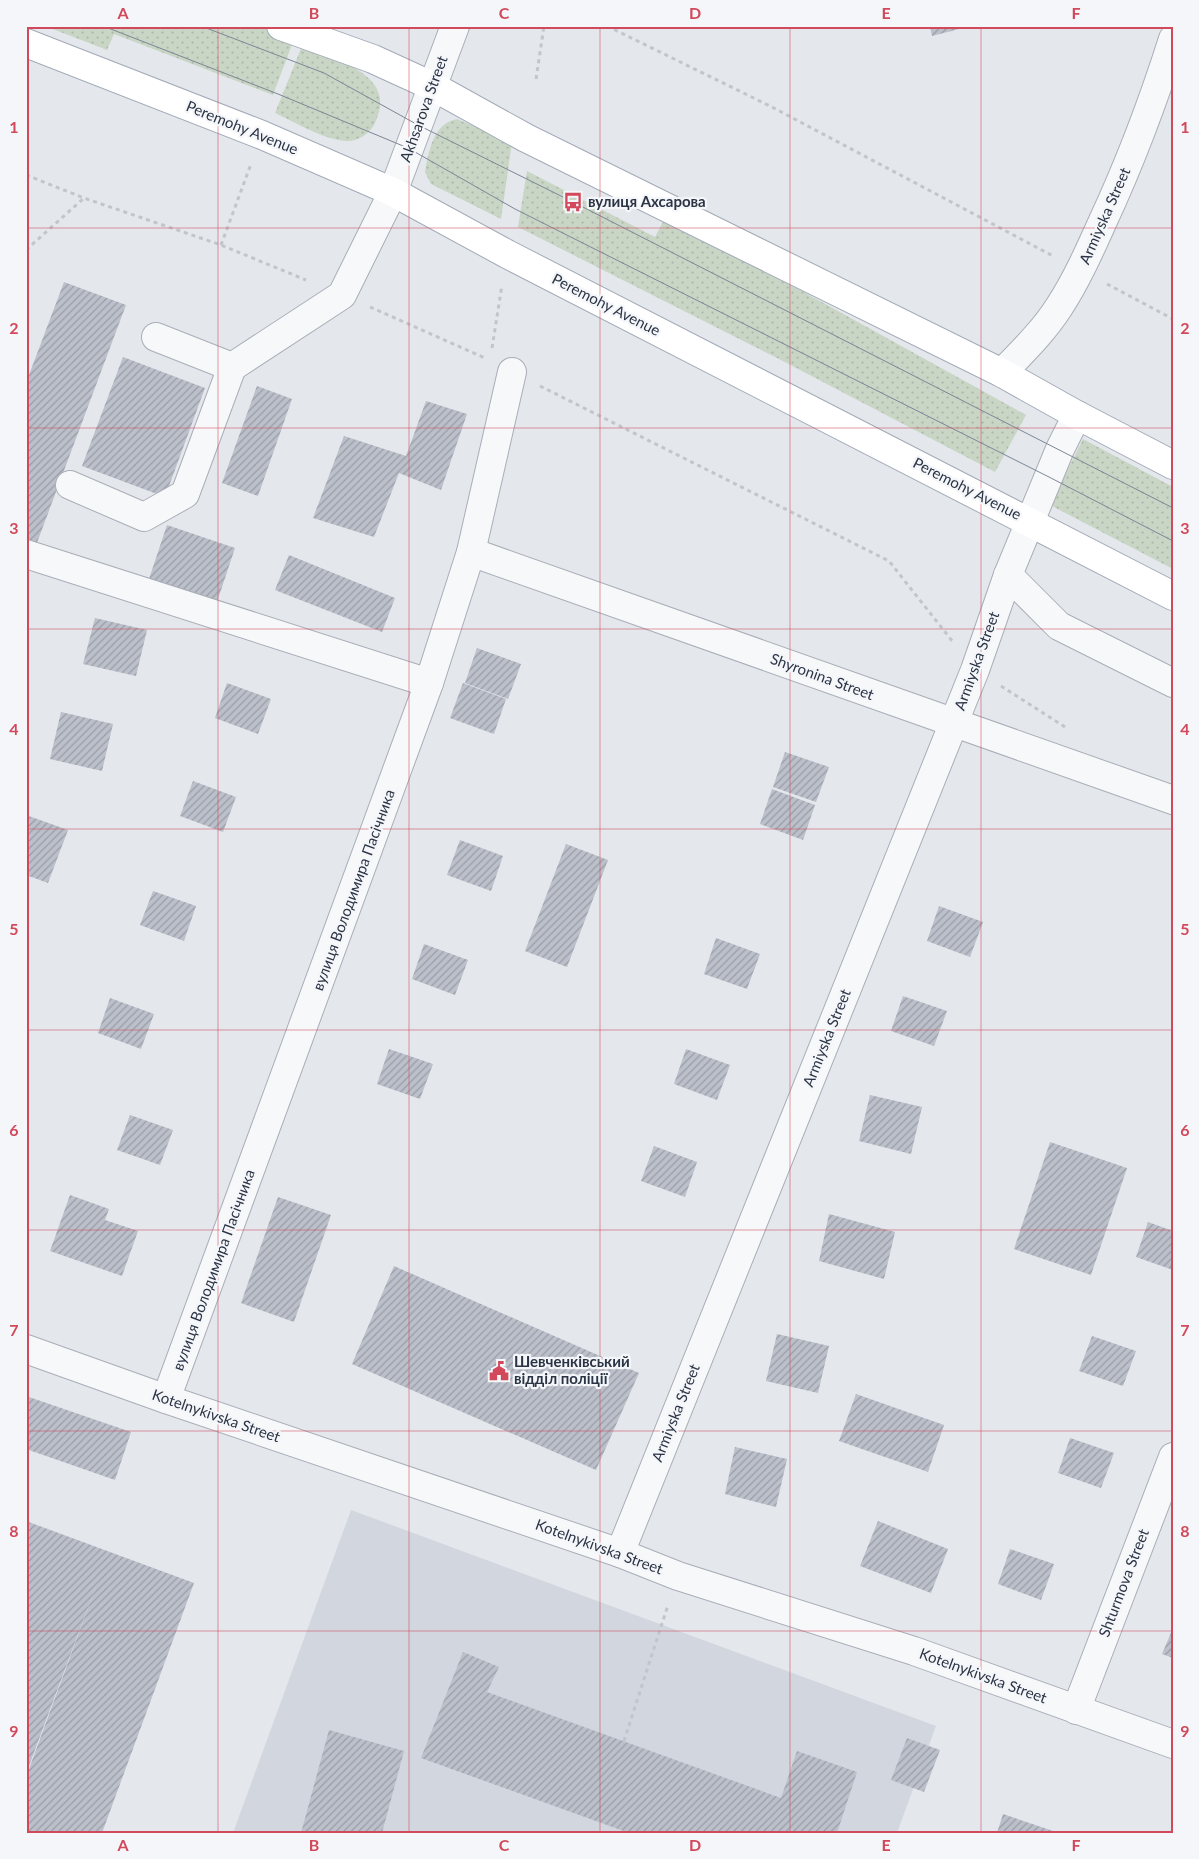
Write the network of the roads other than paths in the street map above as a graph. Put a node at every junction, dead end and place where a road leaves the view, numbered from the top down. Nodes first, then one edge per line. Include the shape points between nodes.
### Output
1 (281, 26) edge
2 (455, 26) edge
3 (1173, 39) edge
4 (26, 43) edge
5 (432, 86) junction
6 (393, 192) junction
7 (156, 337) dead end
8 (232, 367) junction
9 (512, 372) dead end
10 (1002, 373) junction
11 (1076, 415) junction
12 (1173, 465) edge
13 (70, 485) dead end
14 (1030, 521) junction
15 (471, 552) junction
16 (26, 554) edge
17 (1008, 575) junction
18 (1173, 596) edge
19 (429, 683) junction
20 (1173, 683) edge
21 (953, 724) junction
22 (1173, 800) edge
23 (26, 1349) edge
24 (166, 1400) junction
25 (1173, 1457) edge
26 (620, 1553) junction
27 (1076, 1710) junction
28 (1173, 1744) edge

1 - 5 main road
2 - 5 street, Akhsarova Street
3 - 10 street, Armiyska Street via 1157,91 1120,184 1080,270 1058,308
4 - 6 main road, Peremohy Avenue via 262,135
5 - 6 street, Akhsarova Street
5 - 10 main road via 526,138
6 - 8 street, Akhsarova Street via 342,295
6 - 14 main road, Peremohy Avenue via 507,254
7 - 8 street
8 - 13 street via 185,494 144,517
9 - 15 street, вулиця Володимира Пасічника
10 - 11 main road
11 - 12 main road
11 - 14 street, Armiyska Street
14 - 17 street, Armiyska Street
14 - 18 main road, Peremohy Avenue
15 - 19 street, вулиця Володимира Пасічника
15 - 21 street, Shyronina Street
16 - 19 street
17 - 20 street via 1059,626
17 - 21 street, Armiyska Street
19 - 24 street, вулиця Володимира Пасічника
21 - 22 street, Shyronina Street
21 - 26 street, Armiyska Street
23 - 24 street, Kotelnykivska Street
24 - 26 street, Kotelnykivska Street
25 - 27 street, Shturmova Street
26 - 27 street, Kotelnykivska Street via 678,1576 914,1651
27 - 28 street, Kotelnykivska Street

